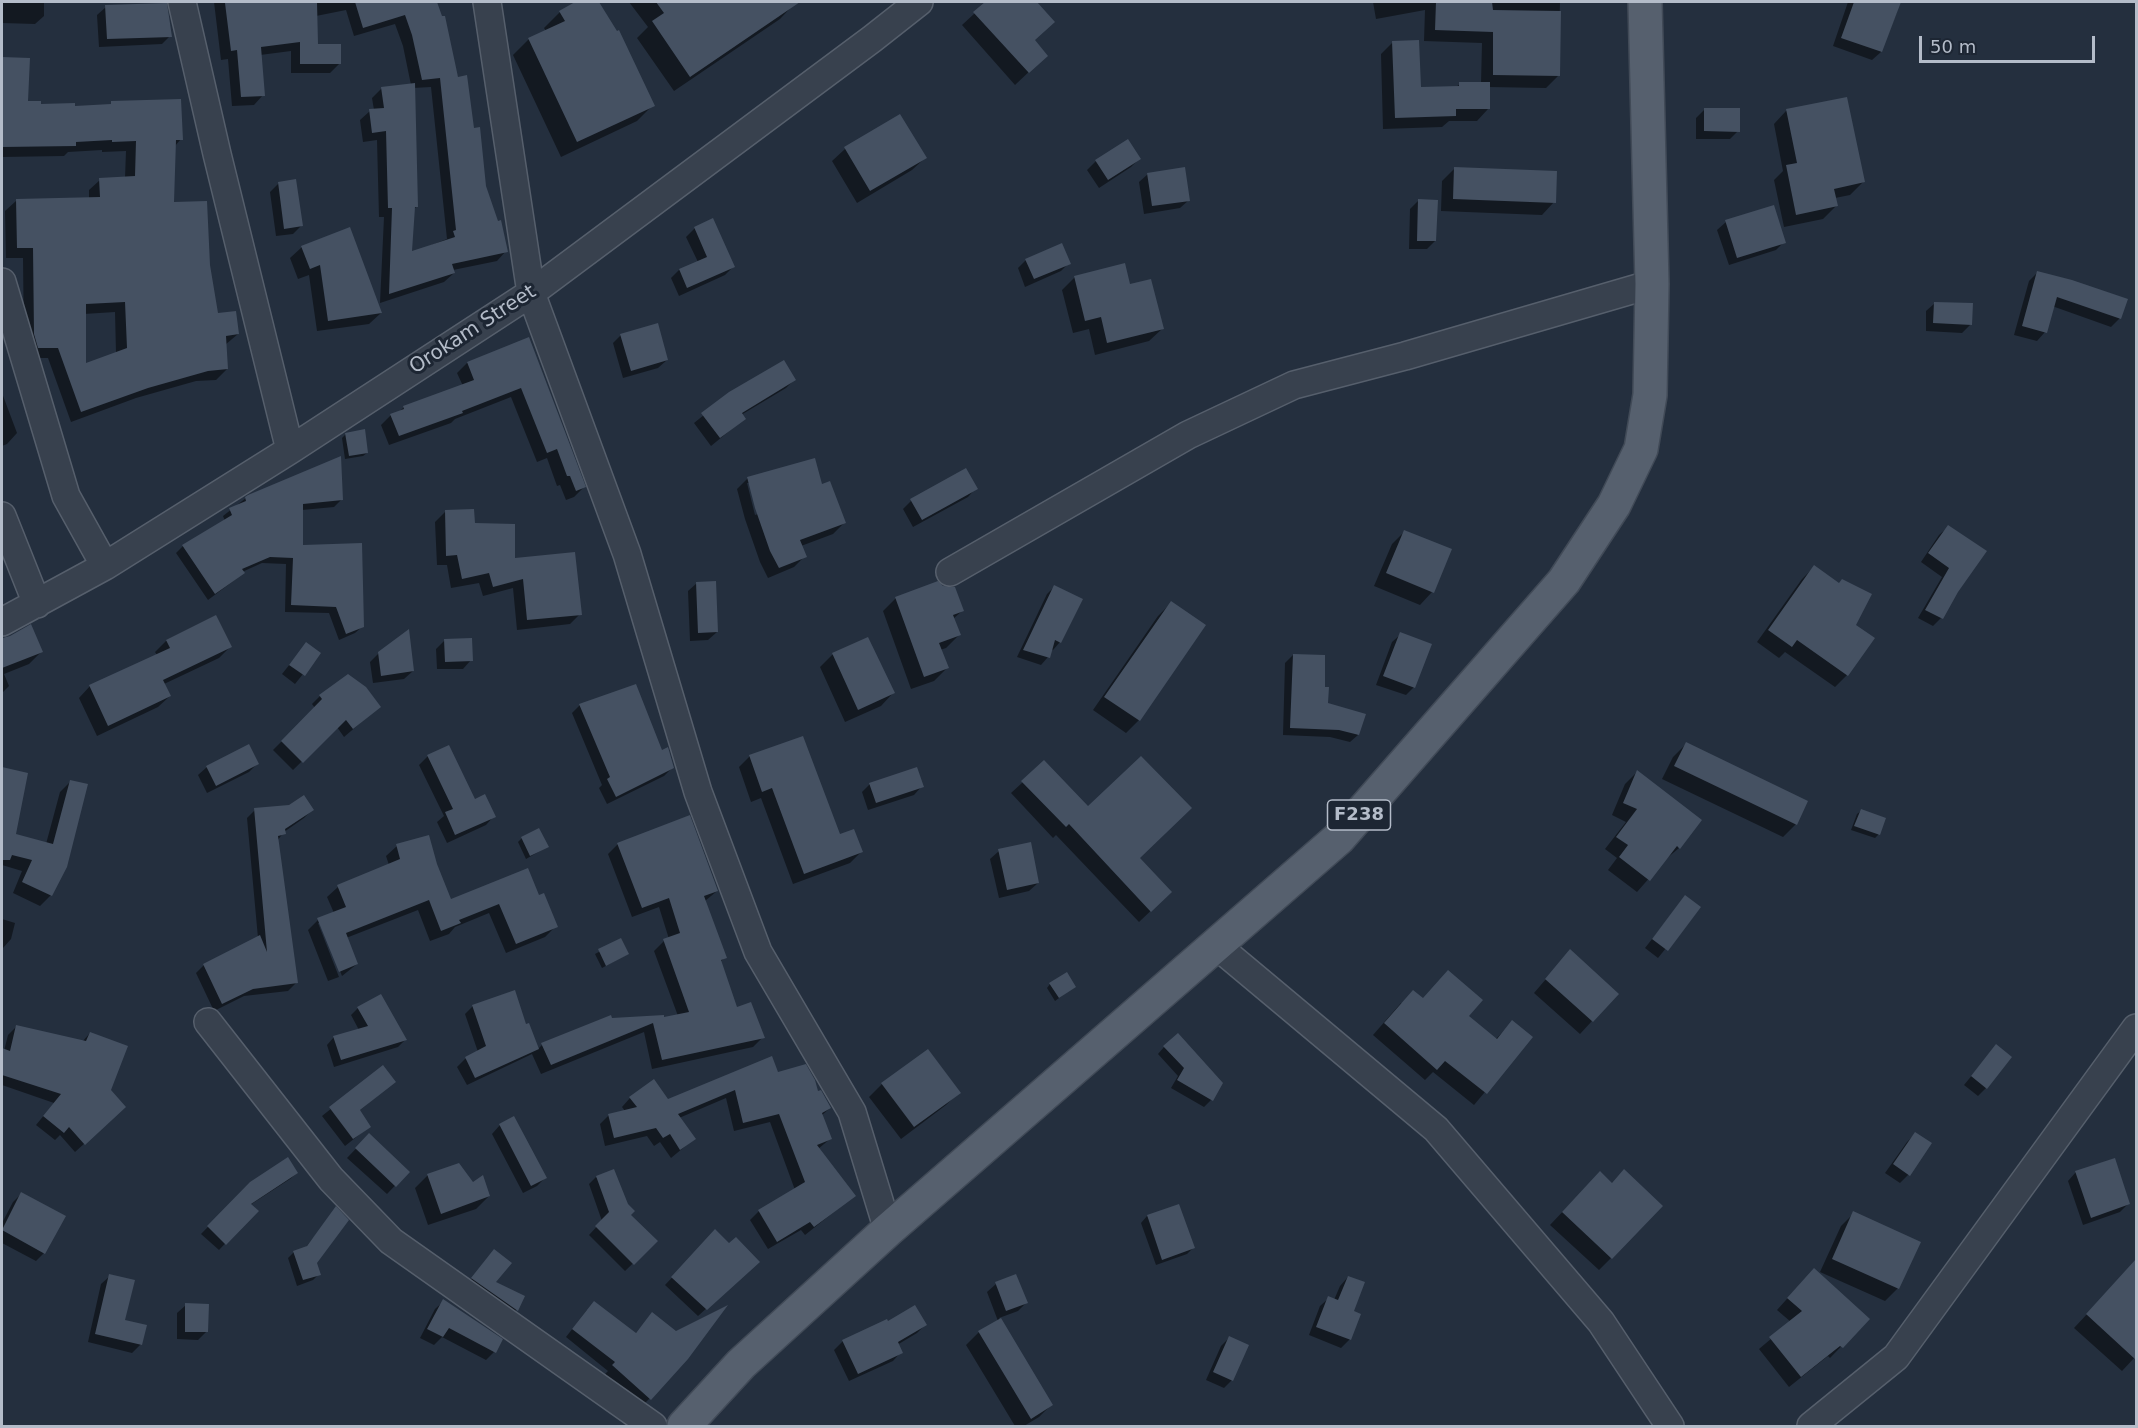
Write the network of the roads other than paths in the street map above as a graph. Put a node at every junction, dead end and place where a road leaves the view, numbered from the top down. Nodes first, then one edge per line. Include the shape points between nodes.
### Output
1 (182, 2) edge
2 (487, 2) edge
3 (919, 2) edge
4 (1646, 2) edge
5 (2, 282) edge
6 (1652, 284) junction
7 (531, 293) junction
8 (290, 450) junction
9 (2, 516) edge
10 (105, 566) junction
11 (950, 572) dead end
12 (37, 604) junction
13 (2, 622) edge
14 (1216, 945) junction
15 (208, 1022) dead end
16 (2136, 1030) edge
17 (888, 1230) junction
18 (653, 1426) edge
19 (684, 1426) edge
20 (1670, 1426) edge
21 (1811, 1426) edge

1 - 8 street
2 - 7 street
3 - 7 street, Orokam Street
4 - 6 main road, F238
5 - 10 street via 66,495
6 - 11 street via 1294,385 1188,435
6 - 14 main road, F238 via 1650,395 1641,448 1614,505 1564,581 1339,838
7 - 8 street, Orokam Street
7 - 17 street via 627,554 698,792 758,952 852,1112
8 - 10 street, Orokam Street
9 - 12 street
10 - 12 street, Orokam Street
12 - 13 street, Orokam Street
14 - 17 main road, F238
14 - 20 street via 1437,1130 1601,1322
15 - 18 street via 331,1179 391,1241
16 - 21 street via 1896,1357
17 - 19 main road, F238 via 741,1364

